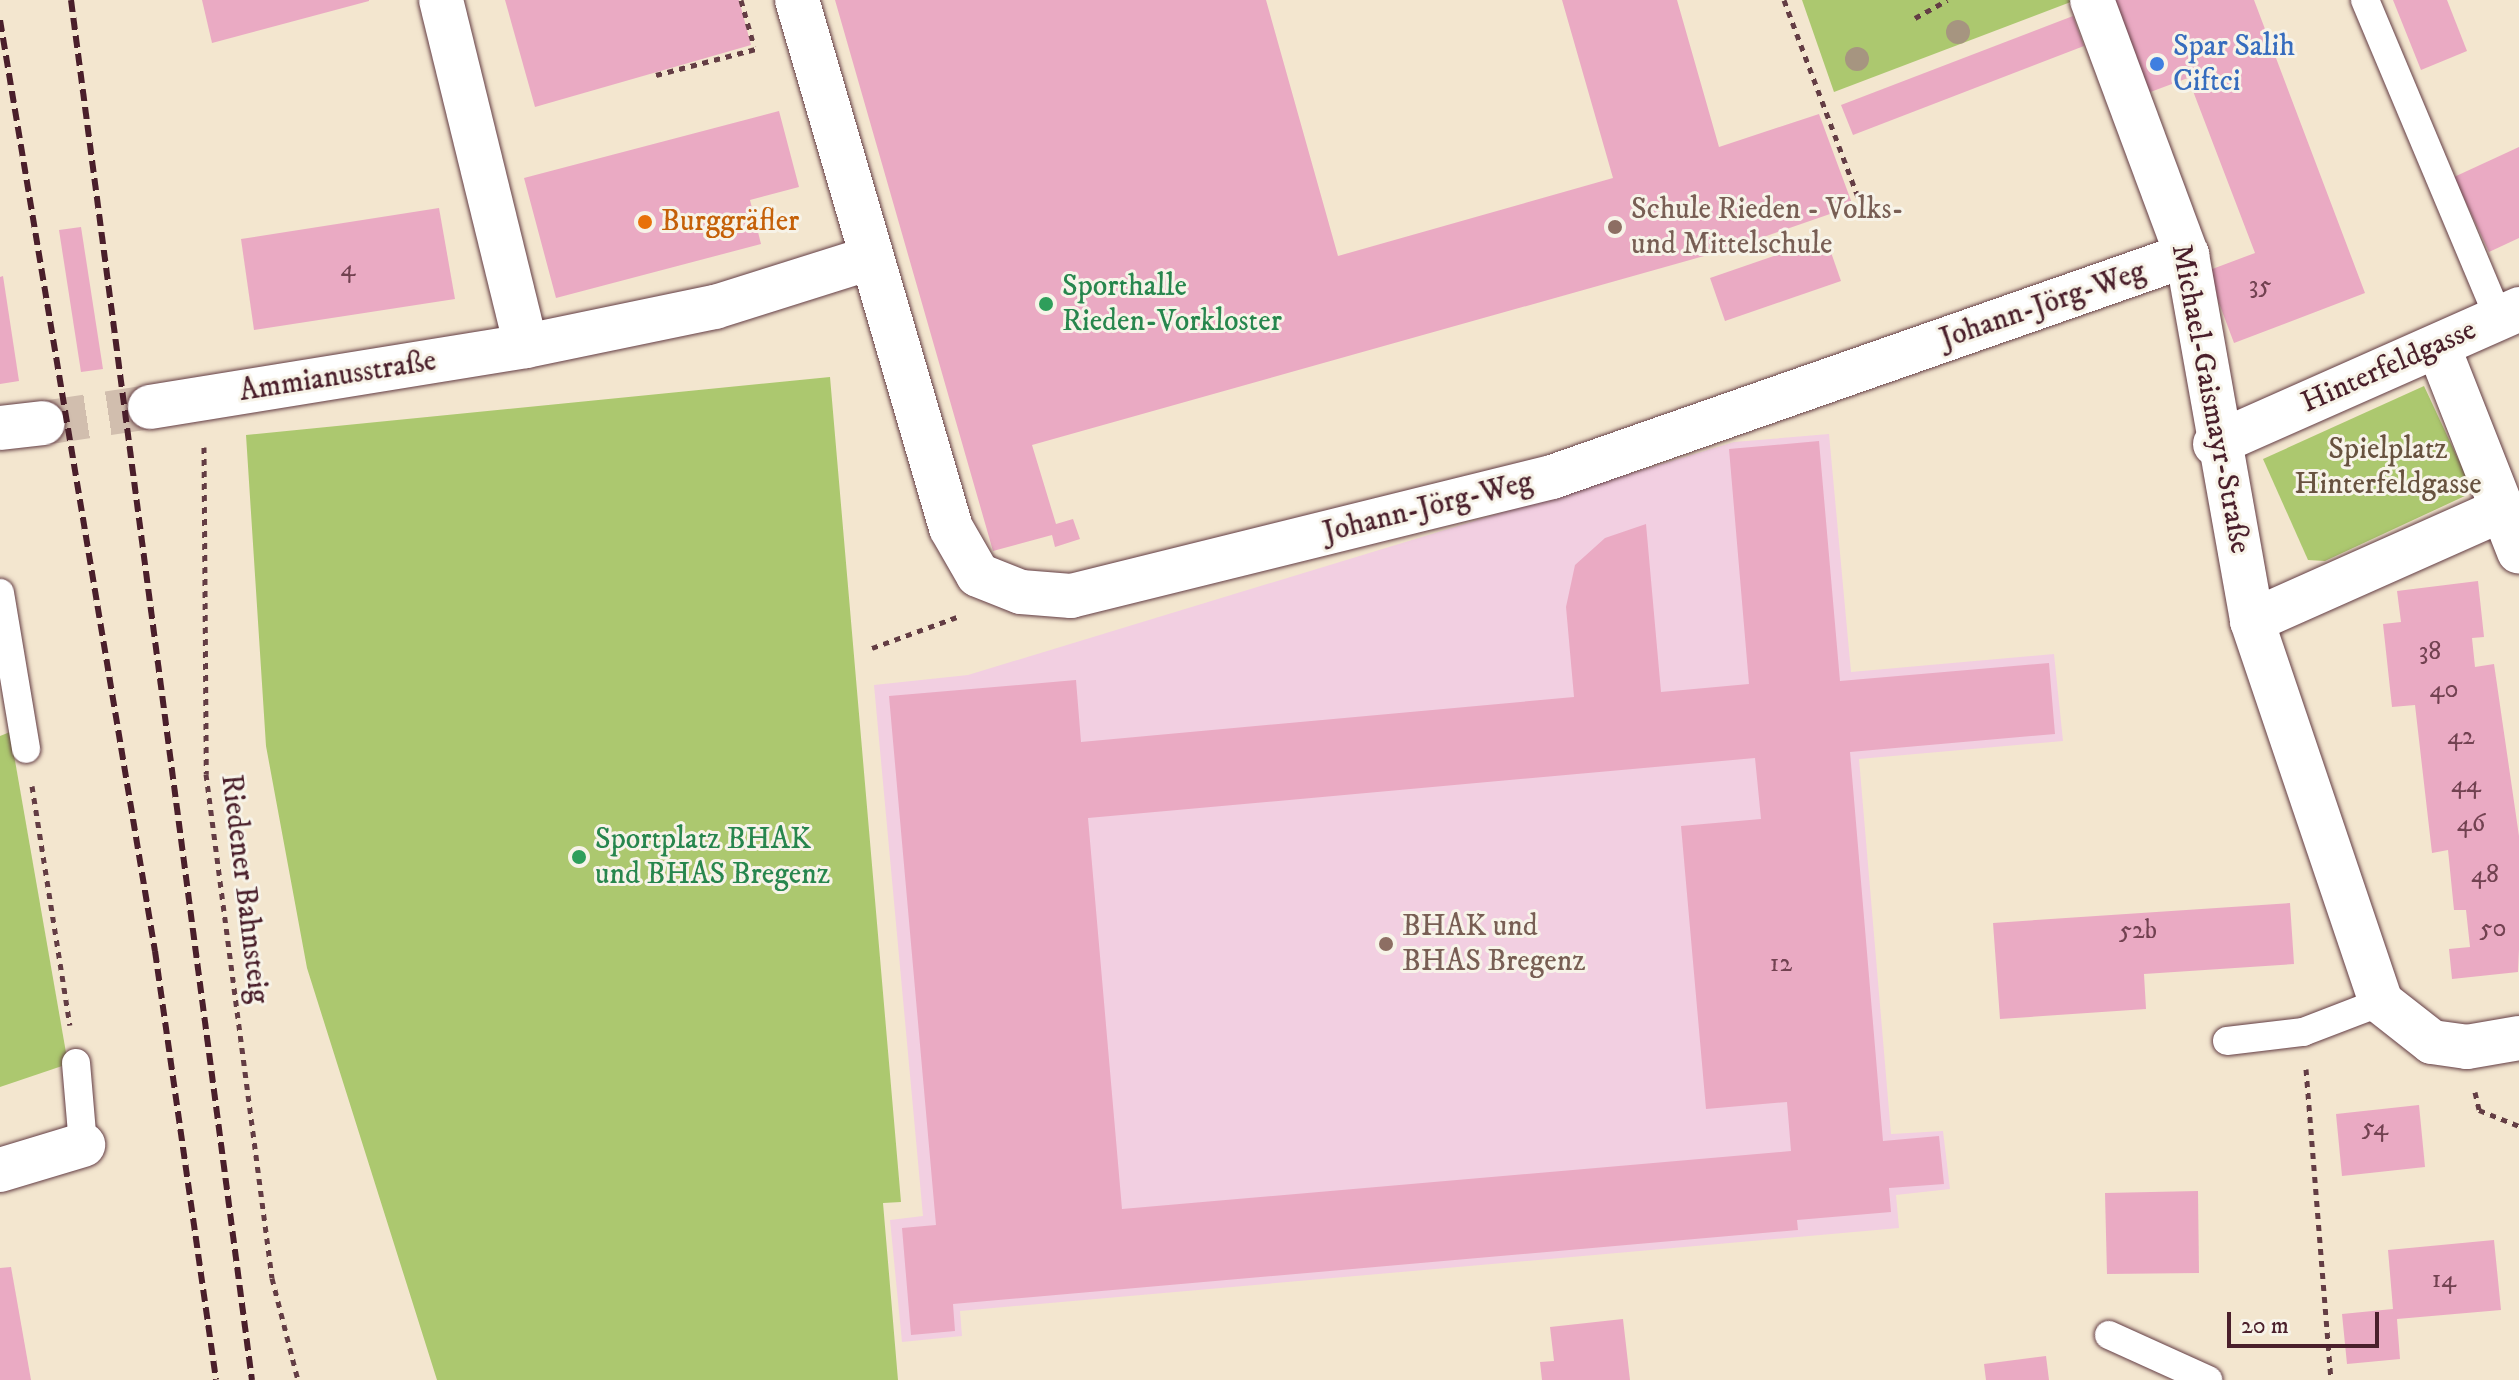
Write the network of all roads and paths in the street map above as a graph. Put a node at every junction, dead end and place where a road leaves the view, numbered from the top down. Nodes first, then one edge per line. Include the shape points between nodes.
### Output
1 (441, 0) edge
2 (741, 0) edge
3 (797, 0) edge
4 (1784, 0) edge
5 (1947, 0) edge
6 (2092, 0) edge
7 (2365, 0) edge
8 (1915, 18) dead end
9 (754, 46) junction
10 (815, 64) junction
11 (656, 75) dead end
12 (1859, 200) dead end
13 (2187, 255) junction
14 (870, 258) junction
15 (2509, 314) edge
16 (526, 346) junction
17 (2438, 346) junction
18 (204, 398) junction
19 (150, 407) tunnel mouth
20 (43, 423) tunnel mouth
21 (0, 428) edge
22 (2215, 444) junction
23 (2503, 509) junction
24 (2519, 552) edge
25 (1021, 592) junction
26 (0, 593) edge
27 (2252, 621) junction
28 (872, 648) dead end
29 (26, 749) joint
30 (2381, 1002) junction
31 (2303, 1032) junction
32 (2519, 1038) edge
33 (2227, 1041) dead end
34 (76, 1063) joint
35 (83, 1145) joint
36 (0, 1170) edge
37 (2109, 1335) dead end
38 (298, 1380) edge
39 (2208, 1380) edge
40 (2331, 1380) edge

1 - 16 street
2 - 9 path
3 - 10 street, Johann-Jörg-Weg
4 - 12 path
5 - 8 path
6 - 13 street, Michael-Gaismayr-Straße
7 - 15 lane
9 - 10 path
9 - 11 path
10 - 14 street, Johann-Jörg-Weg
13 - 22 street, Michael-Gaismayr-Straße
13 - 25 street, Johann-Jörg-Weg via 1552,477 1071,596
14 - 16 street, Ammianusstraße via 715,307
14 - 25 street, Johann-Jörg-Weg via 962,554 978,575
15 - 17 street, Hinterfeldgasse
16 - 18 street, Ammianusstraße
17 - 22 street, Hinterfeldgasse
17 - 23 street
18 - 19 street, Ammianusstraße
18 - 38 path, Riedener Bahnsteig via 206,774 272,1278
20 - 21 street
22 - 27 street, Michael-Gaismayr-Straße
23 - 24 street
23 - 27 street
25 - 28 path
26 - 29 lane
27 - 30 street, Michael-Gaismayr-Straße
29 - 34 path
30 - 31 lane
30 - 32 street via 2432,1042 2467,1047
31 - 33 lane
31 - 40 path
34 - 35 lane
35 - 36 street
37 - 39 lane

